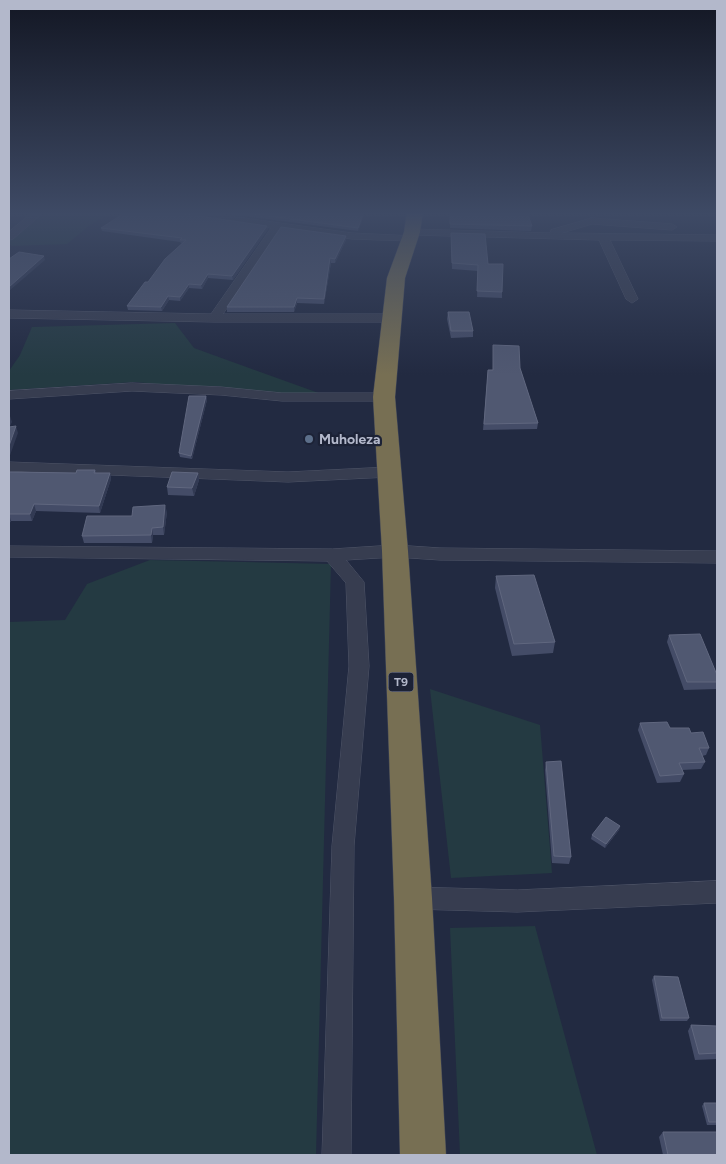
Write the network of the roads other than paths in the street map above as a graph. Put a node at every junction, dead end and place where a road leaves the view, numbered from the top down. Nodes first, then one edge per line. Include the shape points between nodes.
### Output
1 (250, 266) edge
2 (400, 266) edge
3 (617, 266) edge
4 (632, 299) dead end
5 (9, 314) edge
6 (216, 318) junction
7 (390, 318) junction
8 (9, 395) edge
9 (384, 397) junction
10 (9, 466) edge
11 (389, 472) junction
12 (9, 551) edge
13 (395, 551) junction
14 (332, 556) junction
15 (717, 557) edge
16 (717, 892) edge
17 (413, 898) junction
18 (336, 1155) edge
19 (423, 1155) edge

1 - 6 street
2 - 7 highway, T9
3 - 4 street
5 - 6 street
6 - 7 street
7 - 9 highway, T9
8 - 9 street via 132,386 282,397
9 - 11 highway, T9
10 - 11 street via 288,477
11 - 13 highway, T9
12 - 14 street
13 - 14 street
13 - 15 street
13 - 17 highway, T9
14 - 18 street via 355,582 359,666 344,846
16 - 17 street via 517,901
17 - 19 highway, T9

